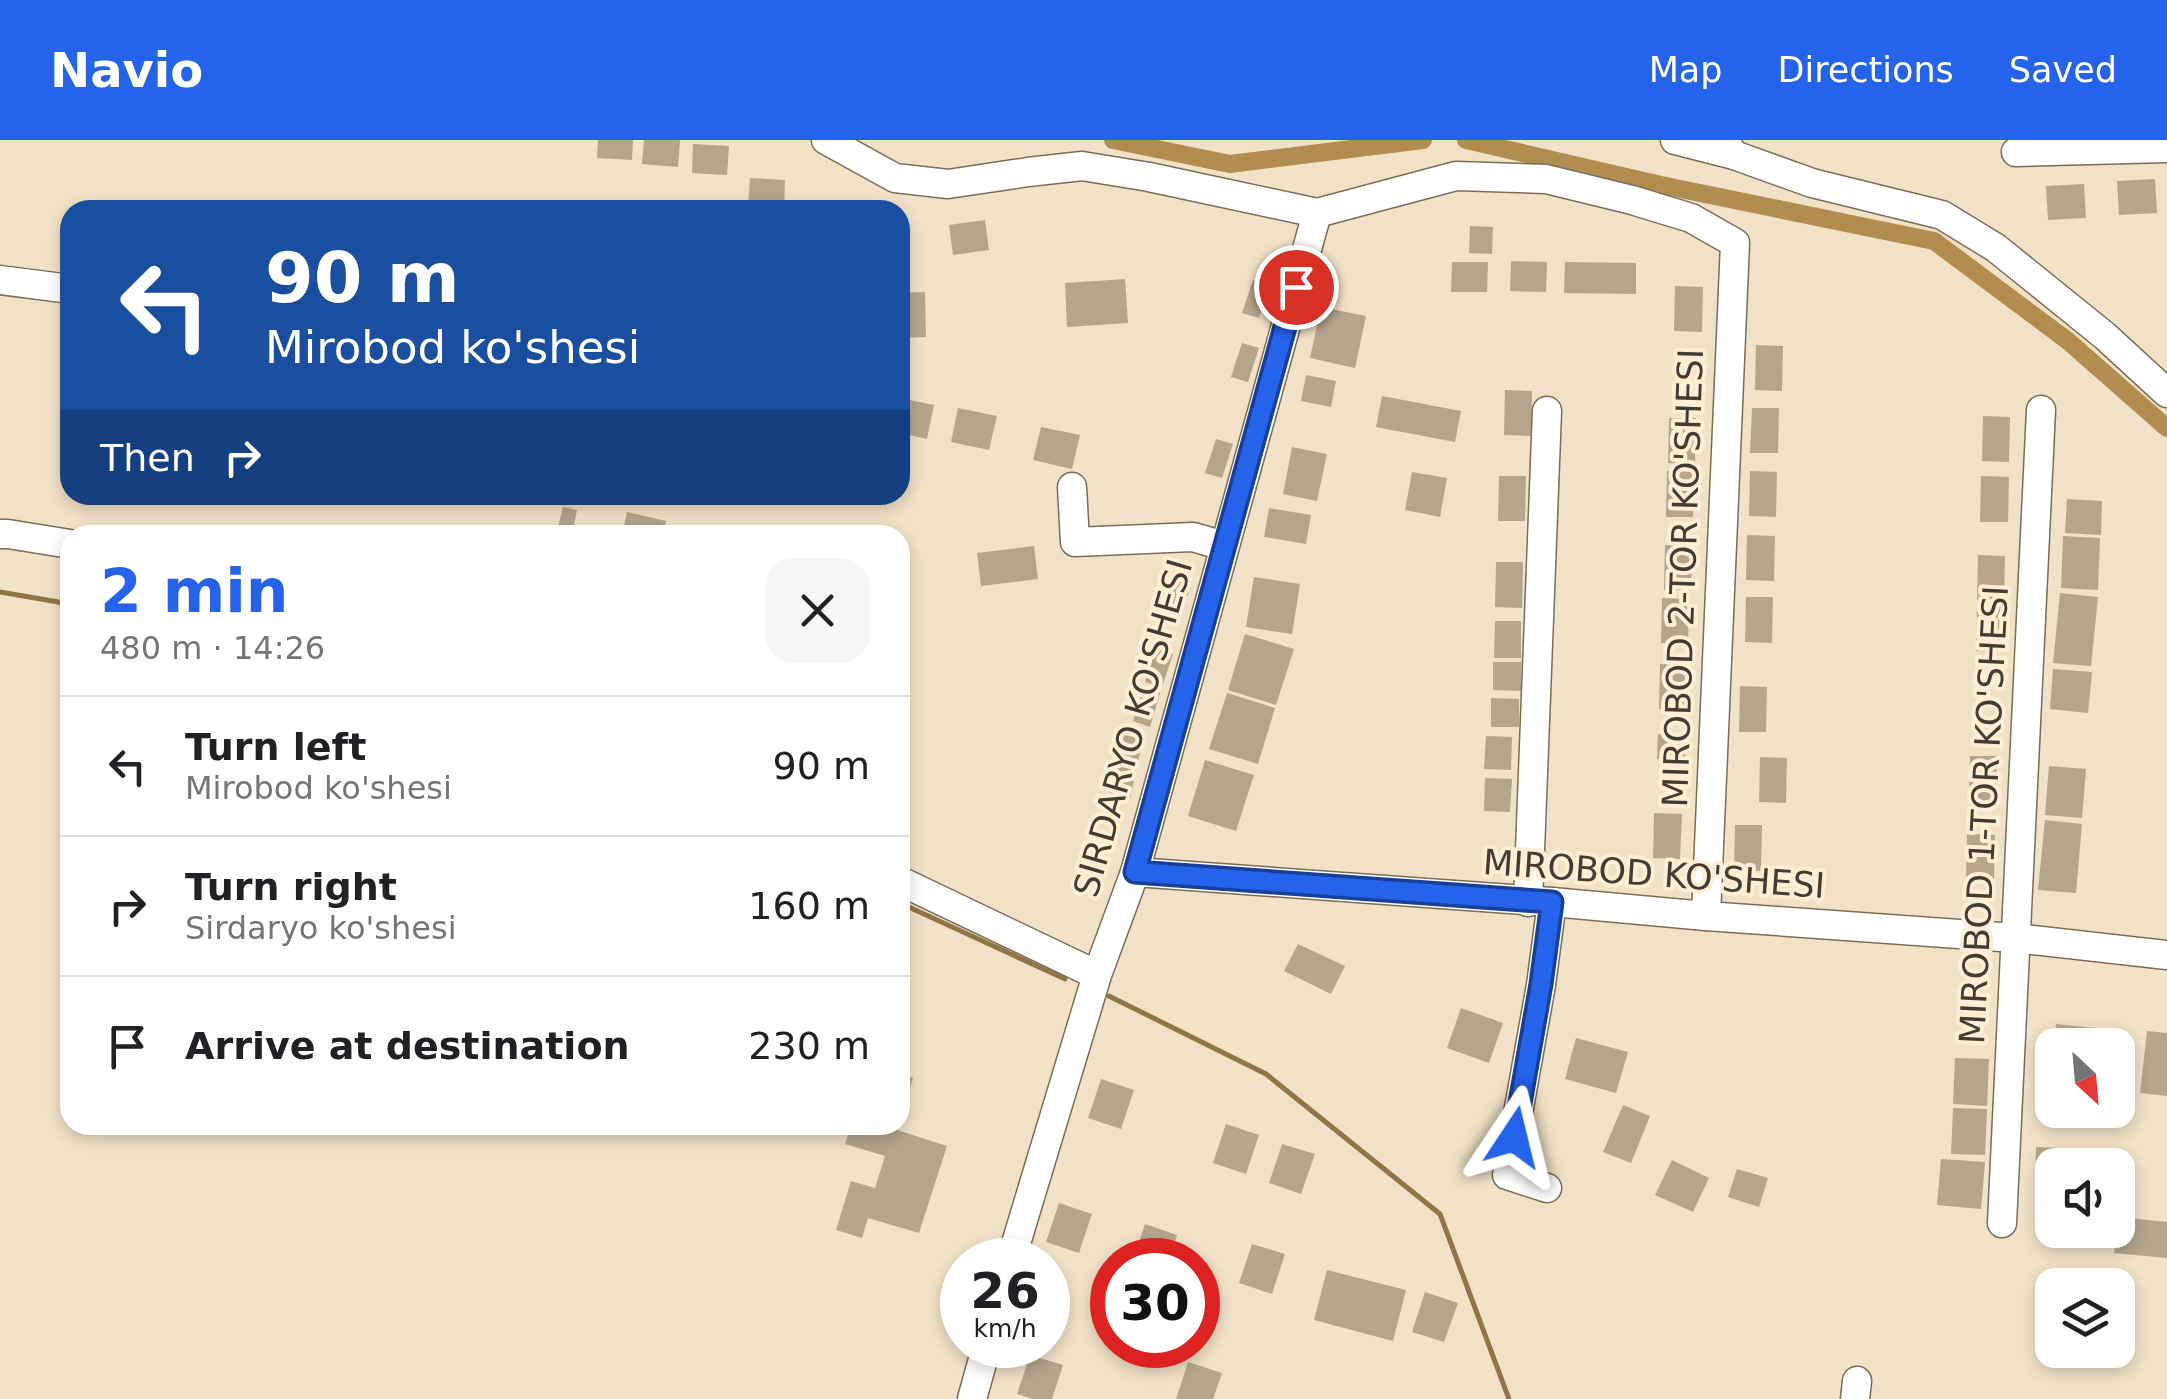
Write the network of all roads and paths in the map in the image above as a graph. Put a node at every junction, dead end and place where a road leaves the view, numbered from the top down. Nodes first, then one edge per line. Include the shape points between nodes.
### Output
1 (826, 140) edge
2 (1675, 140) edge
3 (1729, 148) edge
4 (2167, 148) edge
5 (2016, 152) dead end
6 (1317, 212) junction
7 (0, 280) edge
8 (60, 288) edge
9 (2167, 393) edge
10 (2041, 410) dead end
11 (1547, 411) dead end
12 (1072, 486) dead end
13 (0, 534) edge
14 (60, 542) edge
15 (1224, 546) junction
16 (1135, 872) junction
17 (910, 885) edge
18 (1540, 902) junction
19 (1706, 916) junction
20 (2015, 938) junction
21 (2167, 956) edge
22 (1098, 976) junction
23 (1547, 1188) dead end
24 (2002, 1223) dead end
25 (1018, 1238) edge
26 (981, 1368) edge
27 (972, 1399) edge

1 - 6 street via 895,178 948,184 1082,166
2 - 3 street
3 - 9 street via 1812,183 1942,214 1996,248
4 - 5 street
6 - 15 street, SIRDARYO KO'SHESI
6 - 19 street, MIROBOD 2-TOR KO'SHESI via 1456,176 1546,178 1692,218 1735,244
7 - 8 street
10 - 20 street, MIROBOD 1-TOR KO'SHESI
11 - 18 street
12 - 15 street via 1075,542 1193,537
13 - 14 street
15 - 16 street, SIRDARYO KO'SHESI
16 - 18 street, MIROBOD KO'SHESI
16 - 22 street, SIRDARYO KO'SHESI
17 - 22 street
18 - 19 street, MIROBOD KO'SHESI
18 - 23 street via 1541,984 1507,1176
19 - 20 street, MIROBOD KO'SHESI
20 - 21 street, MIROBOD KO'SHESI
20 - 24 street, MIROBOD 1-TOR KO'SHESI
22 - 25 street, SIRDARYO KO'SHESI
26 - 27 street

